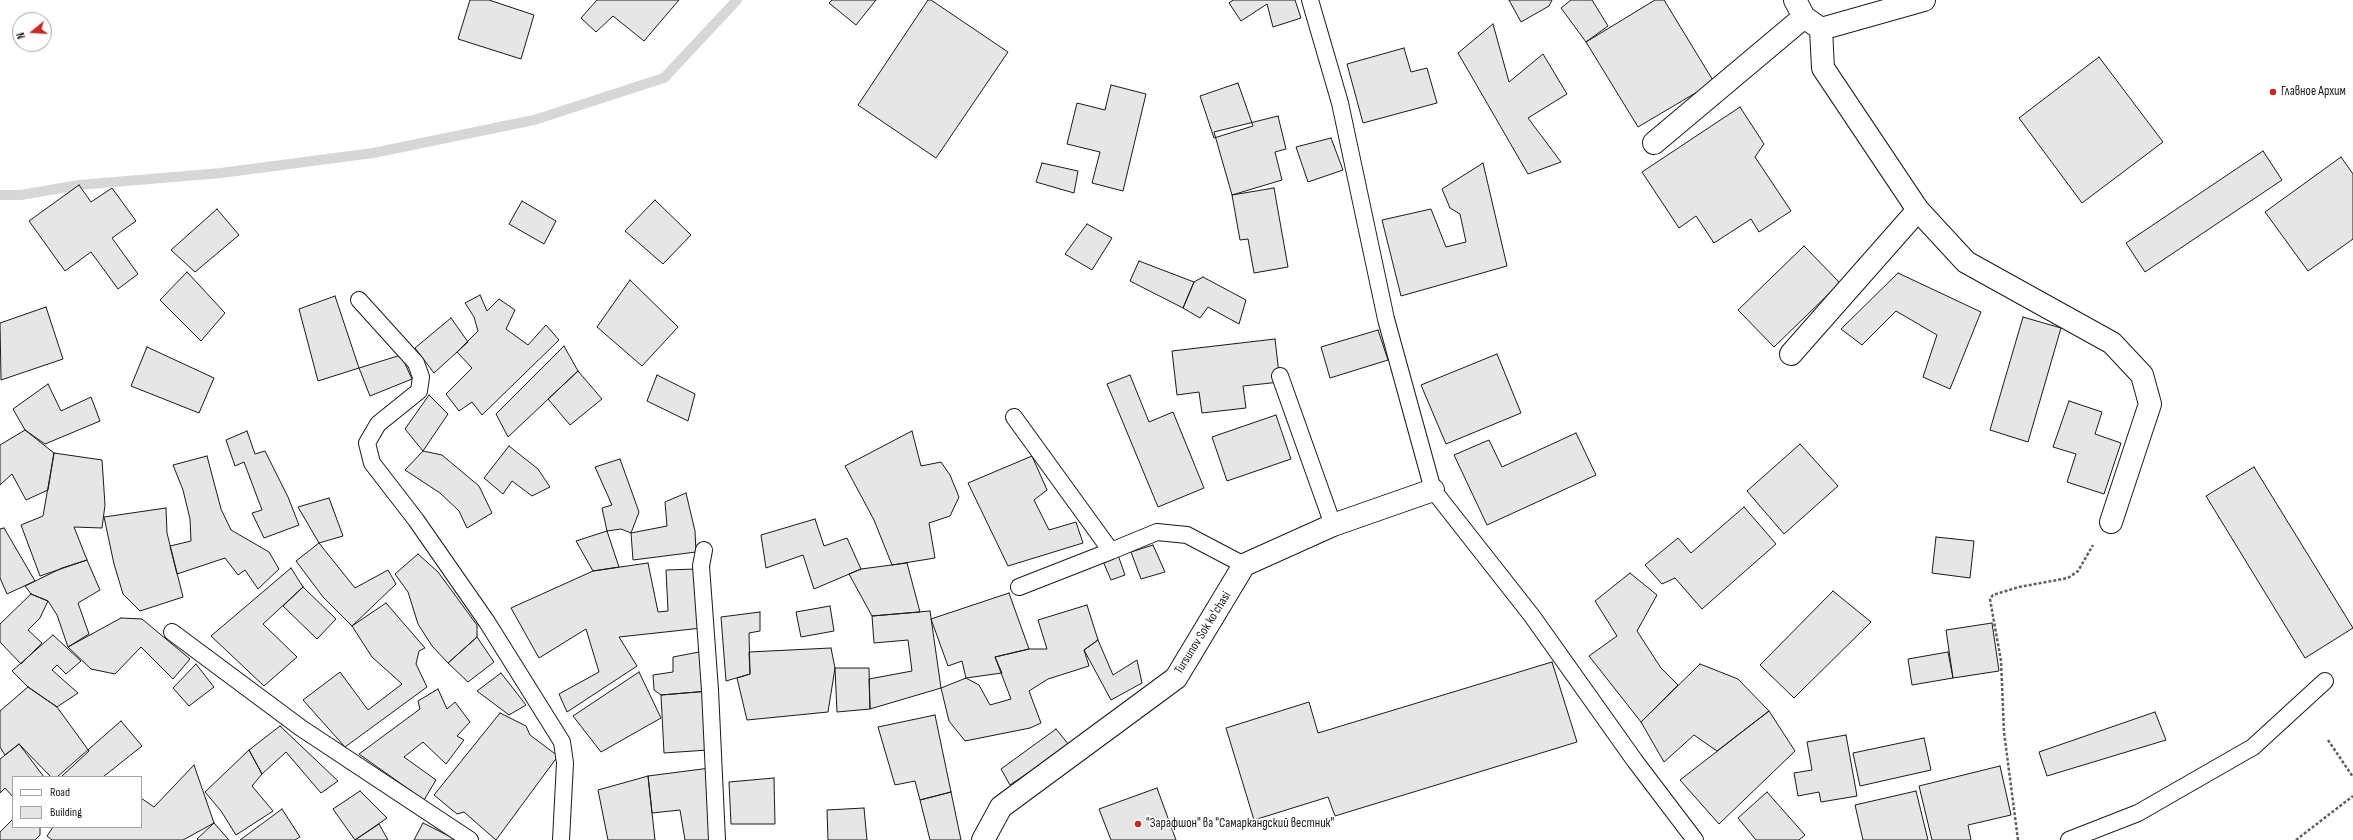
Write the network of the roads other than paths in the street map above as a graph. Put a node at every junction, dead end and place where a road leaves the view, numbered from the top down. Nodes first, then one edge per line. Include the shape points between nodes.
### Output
1 (1310, 0) edge
2 (1924, 0) edge
3 (1807, 15) edge
4 (1654, 143) dead end
5 (1918, 210) junction
6 (359, 300) dead end
7 (1791, 354) dead end
8 (1280, 376) dead end
9 (1014, 417) dead end
10 (1433, 490) junction
11 (2111, 522) road end
12 (1333, 525) junction
13 (704, 550) dead end
14 (1111, 551) junction
15 (1244, 565) junction
16 (1018, 587) dead end
17 (172, 632) dead end
18 (2325, 681) dead end
19 (470, 840) edge
20 (561, 840) edge
21 (718, 840) edge
22 (983, 840) edge
23 (1695, 840) edge
24 (2069, 840) edge

1 - 10 lane via 1340,103 1386,319
2 - 3 street
3 - 4 street
3 - 5 street via 1823,68
5 - 7 street
5 - 11 street via 1966,262 2112,343 2142,375 2150,404
6 - 20 lane via 416,364 421,377 419,391 378,424 367,443 372,463 416,520 487,622 562,742 565,763
8 - 12 lane
9 - 14 lane
10 - 12 street
10 - 23 lane via 1532,616 1635,761
12 - 15 street
13 - 21 lane via 701,566
14 - 15 lane via 1158,532 1187,535
14 - 16 lane
15 - 22 street, Tursunov Sok ko'chasi via 1176,678 1001,808
17 - 19 lane via 301,728
18 - 24 lane via 2253,747 2138,813

